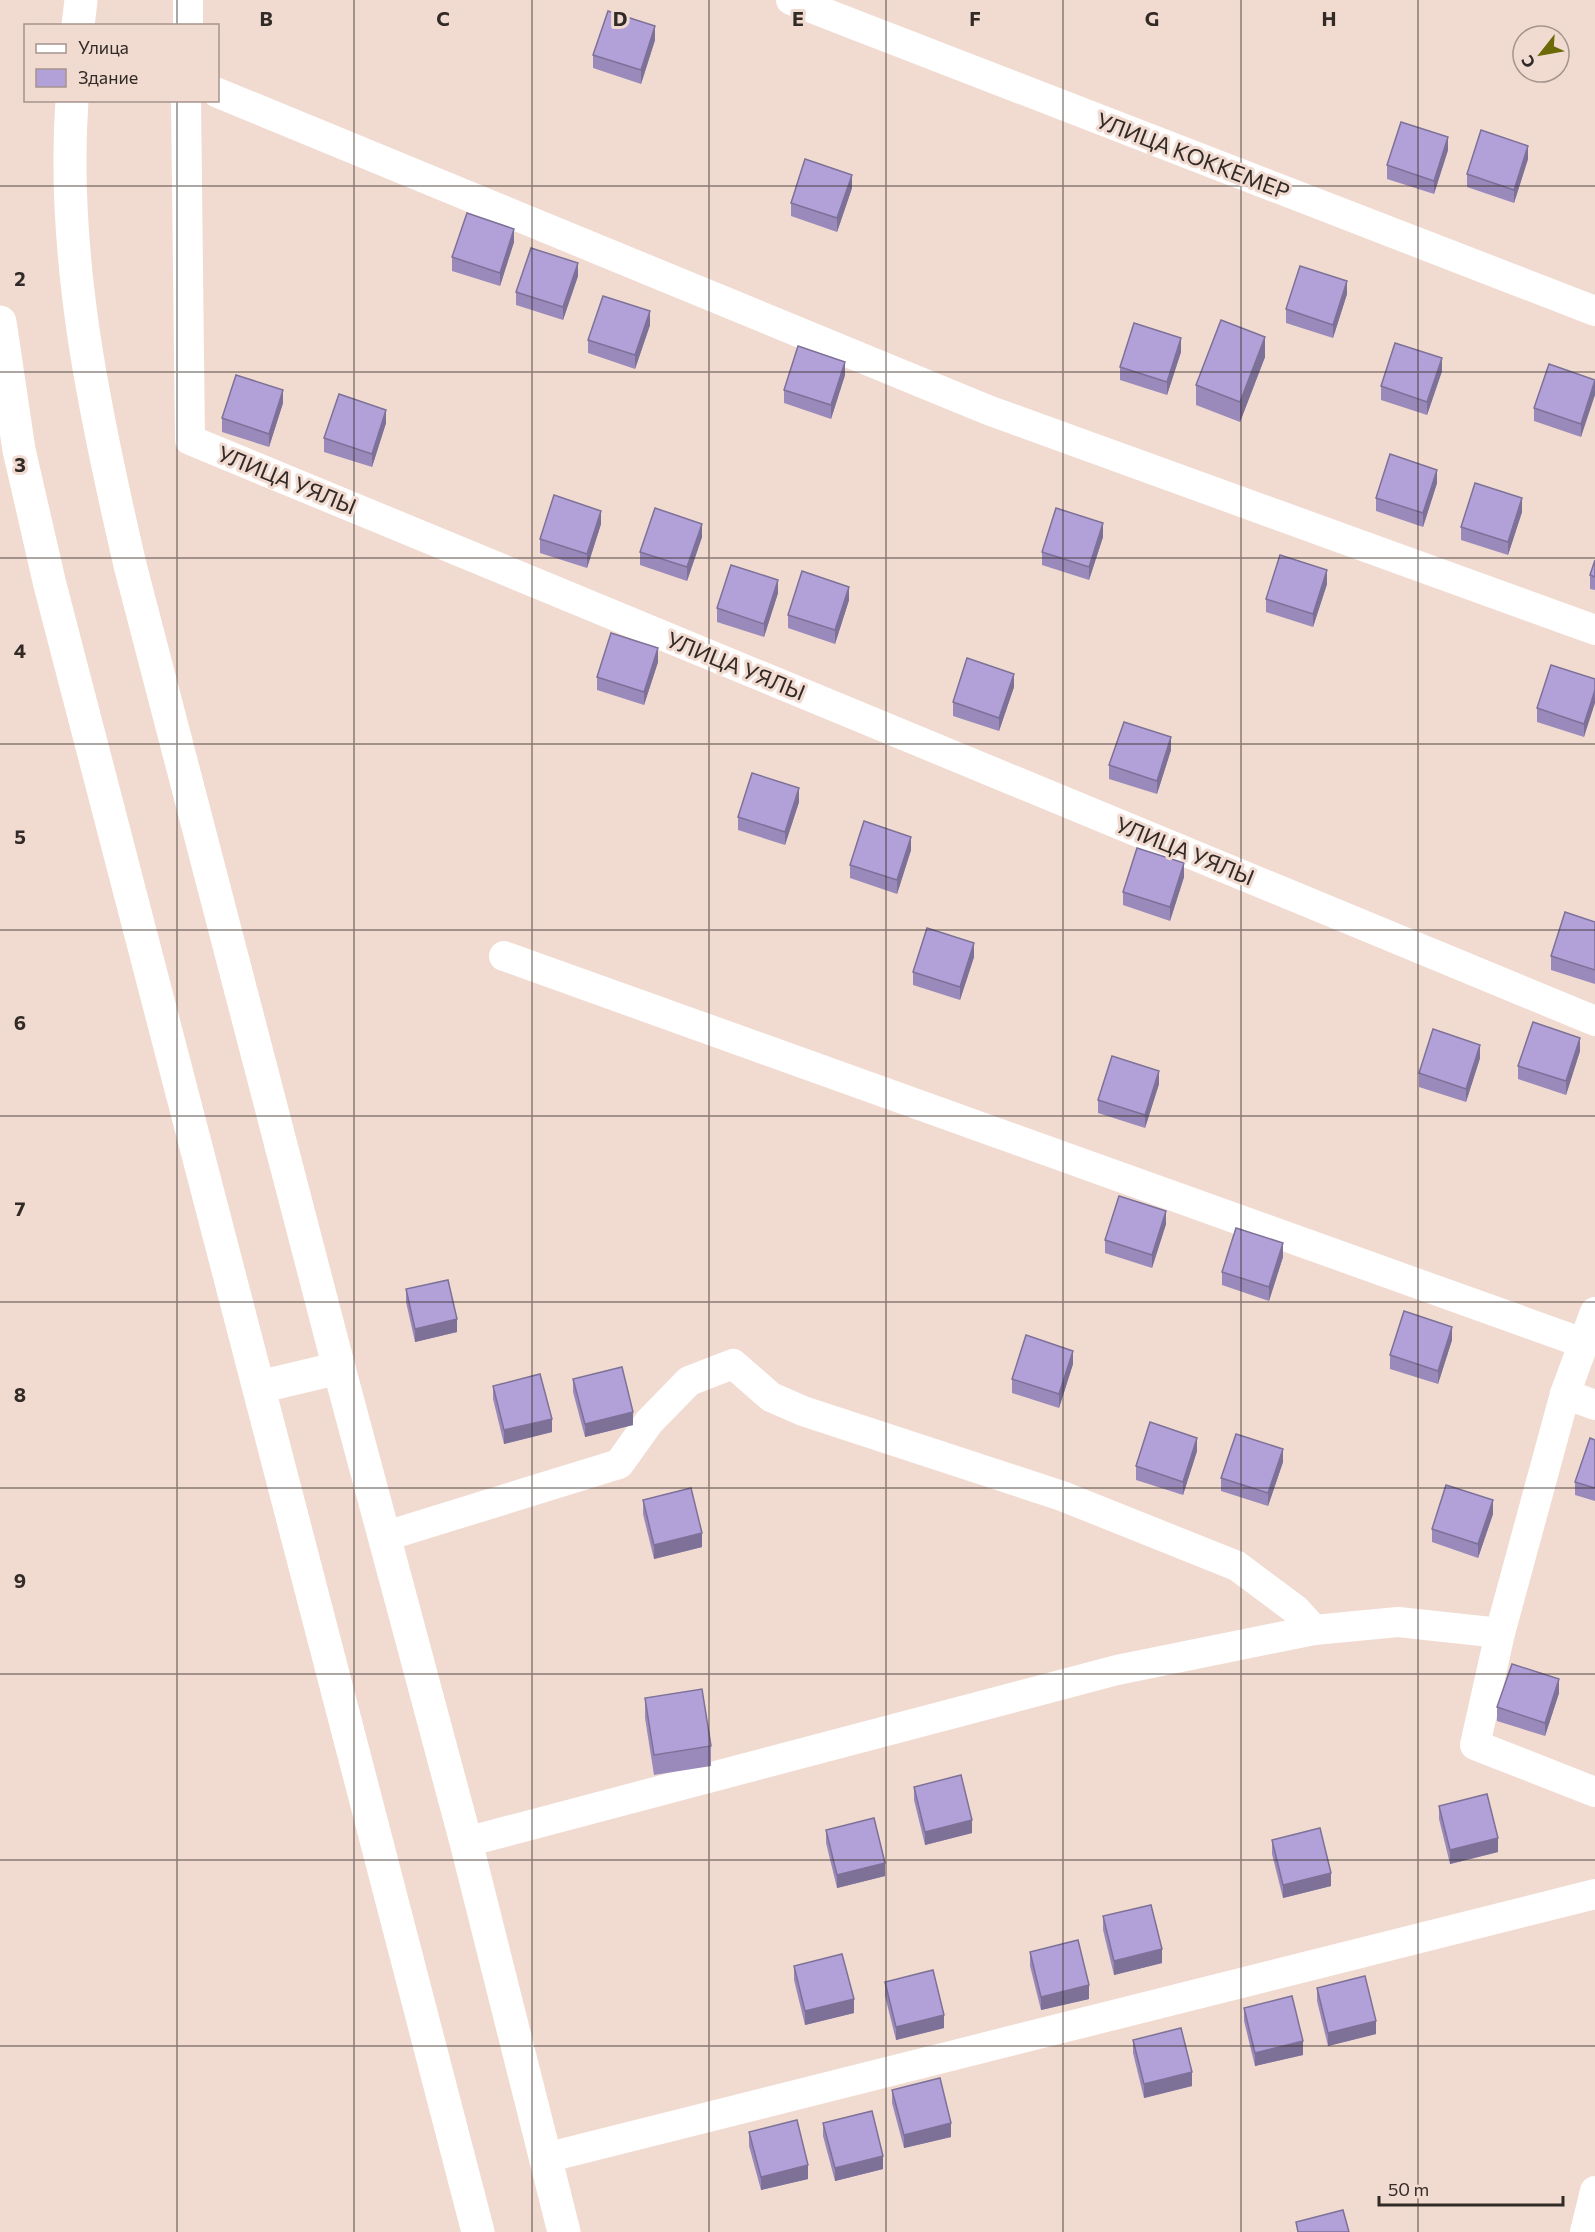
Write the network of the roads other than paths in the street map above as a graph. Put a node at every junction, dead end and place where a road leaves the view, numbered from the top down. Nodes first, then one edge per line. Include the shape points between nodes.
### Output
1 (81, 0) edge
2 (188, 0) edge
3 (791, 0) edge
4 (78, 24) edge
5 (188, 24) edge
6 (219, 93) edge
7 (72, 102) edge
8 (186, 102) edge
9 (1595, 311) edge
10 (0, 322) edge
11 (1595, 630) edge
12 (504, 956) dead end
13 (1595, 1021) edge
14 (1595, 1312) edge
15 (1583, 1343) junction
16 (339, 1368) junction
17 (258, 1387) junction
18 (1565, 1394) junction
19 (1595, 1405) edge
20 (386, 1536) junction
21 (1314, 1630) junction
22 (1500, 1633) junction
23 (1595, 1792) edge
24 (466, 1842) junction
25 (1595, 1894) edge
26 (544, 2158) junction
27 (1595, 2191) edge
28 (478, 2232) edge
29 (564, 2232) edge
30 (1585, 2232) edge

1 - 4 main road
2 - 5 street
3 - 9 street, УЛИЦА КОККЕМЕР
6 - 11 street via 988,410
7 - 16 main road via 69,145 76,273 100,435 130,565
8 - 13 street, УЛИЦА УЯЛЫ via 190,440
10 - 17 main road via 19,450 50,585
12 - 15 street
14 - 15 street
15 - 18 street
16 - 17 main road
16 - 20 main road
17 - 28 main road
18 - 19 street
18 - 22 street
20 - 21 street via 619,1464 649,1422 689,1382 734,1364 771,1397 804,1411 1062,1496 1237,1566 1296,1610
20 - 24 main road
21 - 22 street via 1398,1622
21 - 24 street via 1117,1670
22 - 23 street via 1475,1745
24 - 26 main road
25 - 26 street
26 - 29 main road
27 - 30 street

